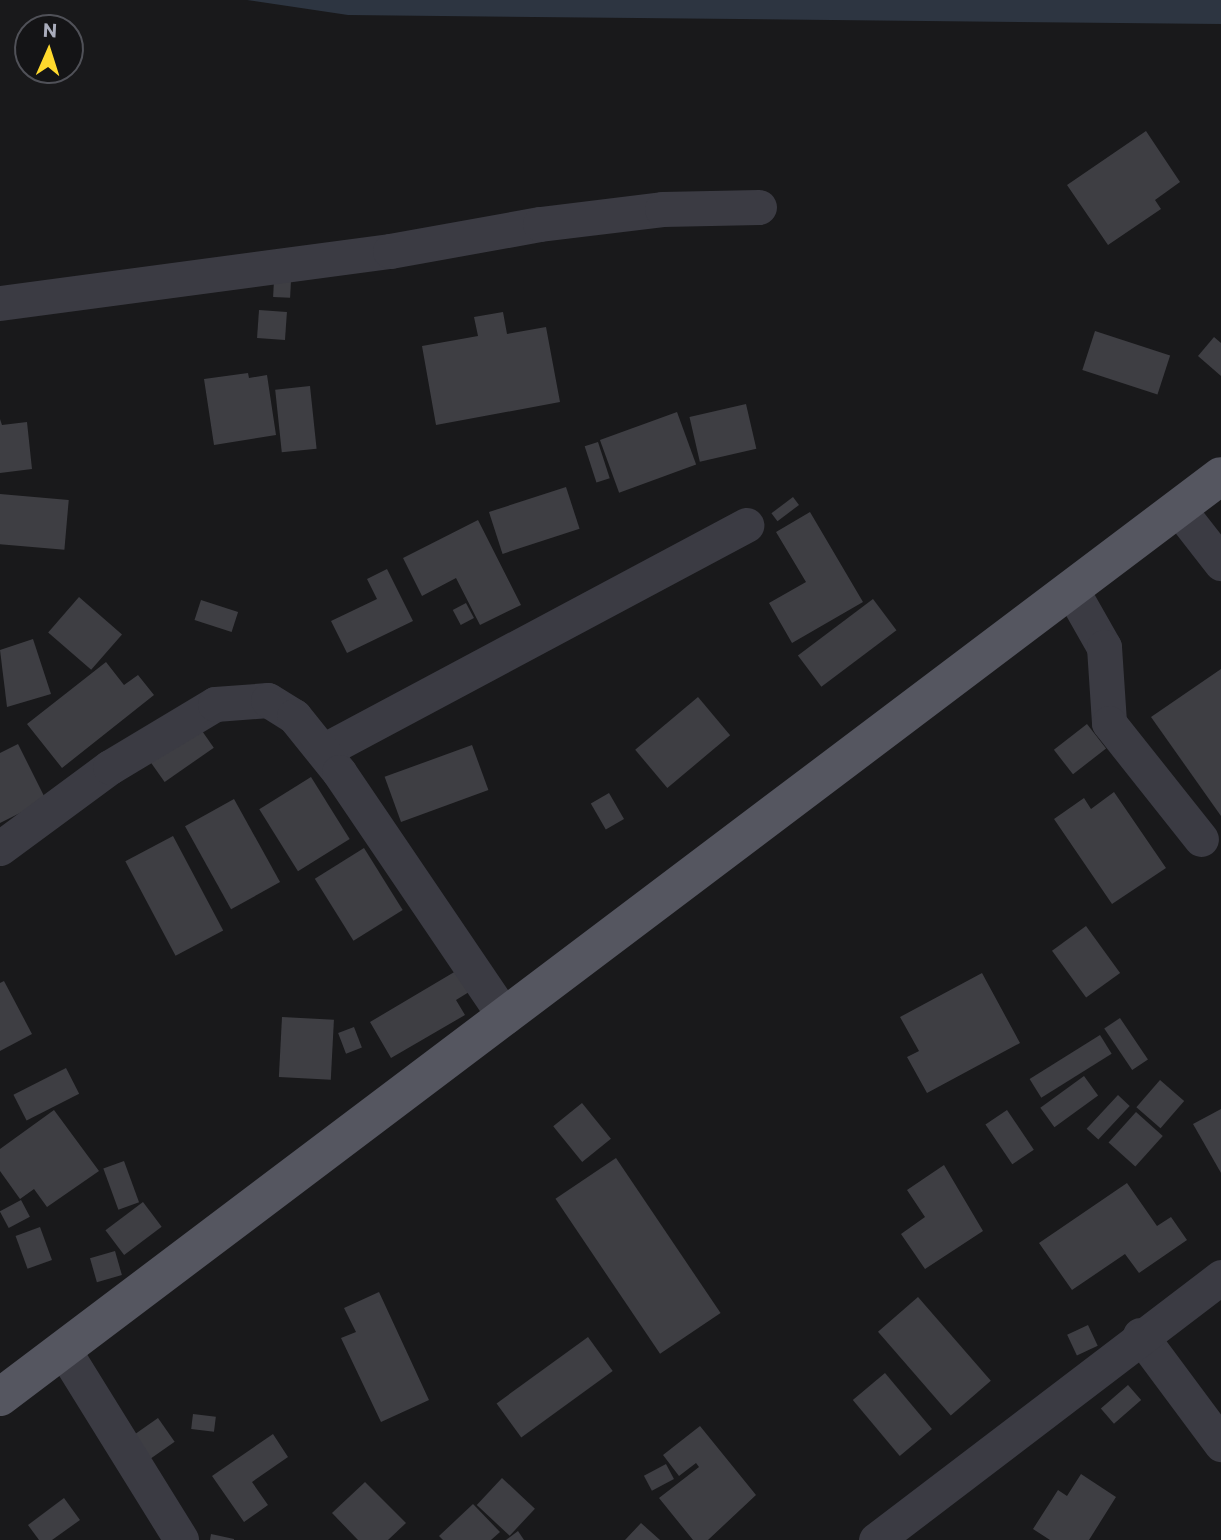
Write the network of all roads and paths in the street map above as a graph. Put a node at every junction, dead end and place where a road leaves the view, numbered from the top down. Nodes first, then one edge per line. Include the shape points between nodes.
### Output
1 (759, 208) dead end
2 (0, 303) edge
3 (1221, 476) edge
4 (1178, 508) junction
5 (747, 525) dead end
6 (1221, 563) edge
7 (1071, 589) junction
8 (323, 751) junction
9 (1201, 839) dead end
10 (0, 848) edge
11 (505, 1017) junction
12 (1221, 1277) edge
13 (1140, 1335) junction
14 (63, 1349) junction
15 (0, 1397) edge
16 (1221, 1444) edge
17 (181, 1539) edge
18 (876, 1540) edge

1 - 2 street via 662,209 540,224 390,251
3 - 4 main road
4 - 6 street
4 - 7 main road
5 - 8 street
7 - 9 street via 1104,647 1109,723
7 - 11 main road
8 - 10 street via 295,716 268,700 215,704 110,766
8 - 11 street
11 - 14 main road
12 - 13 street
13 - 16 street
13 - 18 street
14 - 15 main road
14 - 17 street

